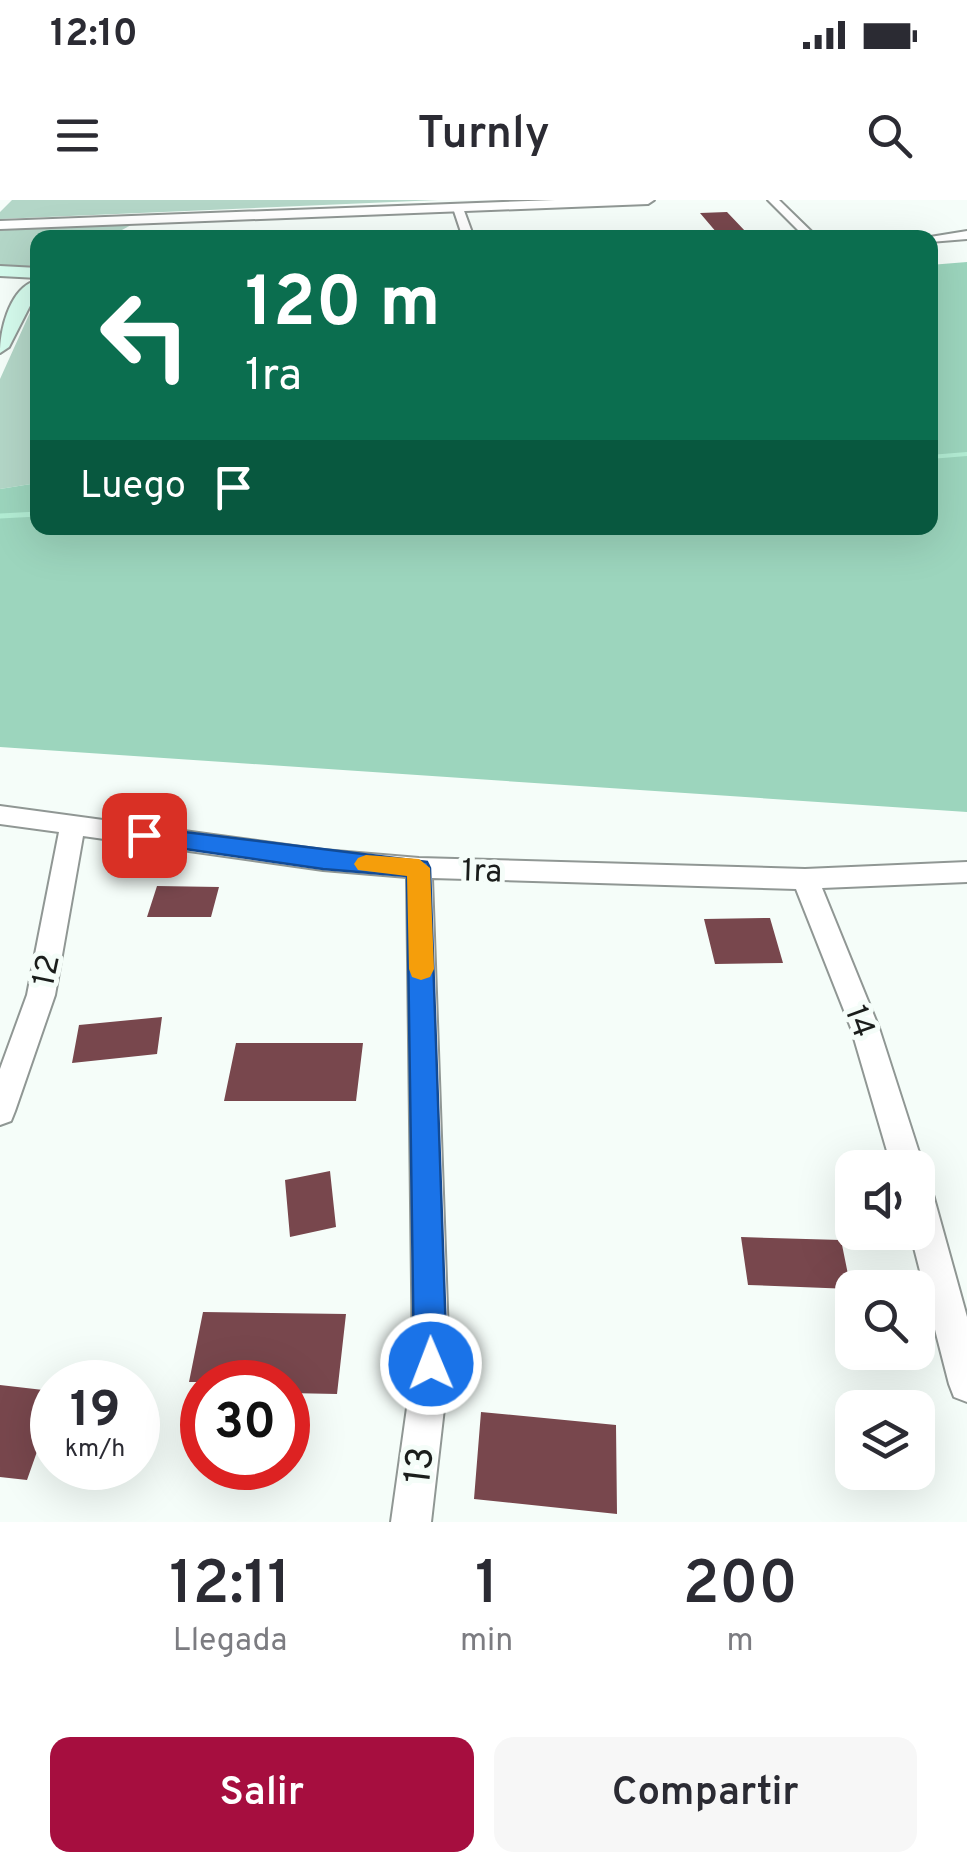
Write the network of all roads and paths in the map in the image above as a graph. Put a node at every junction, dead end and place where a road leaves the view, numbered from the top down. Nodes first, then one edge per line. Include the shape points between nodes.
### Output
1 (648, 200) edge
2 (773, 200) edge
3 (458, 208) junction
4 (151, 219) junction
5 (0, 225) edge
6 (131, 230) edge
7 (465, 230) edge
8 (805, 230) edge
9 (967, 236) edge
10 (938, 238) edge
11 (0, 272) edge
12 (30, 281) edge
13 (30, 284) edge
14 (30, 291) edge
15 (5, 292) dead end
16 (0, 347) edge
17 (0, 815) edge
18 (73, 825) junction
19 (419, 868) junction
20 (967, 872) edge
21 (804, 879) junction
22 (0, 1111) edge
23 (902, 1150) edge
24 (932, 1250) edge
25 (967, 1384) edge
26 (411, 1522) edge

1 - 3 street
2 - 8 street
3 - 4 street
3 - 7 street
4 - 5 street
4 - 6 street
9 - 10 street
11 - 12 main road
13 - 15 main road
14 - 16 main road
17 - 18 street, 1ra
18 - 19 street, 1ra
18 - 22 street, 12 via 41,994
19 - 21 street, 1ra
19 - 26 street, 13 via 431,1364
20 - 21 street, 1ra
21 - 23 street, 14 via 865,1028
24 - 25 street

